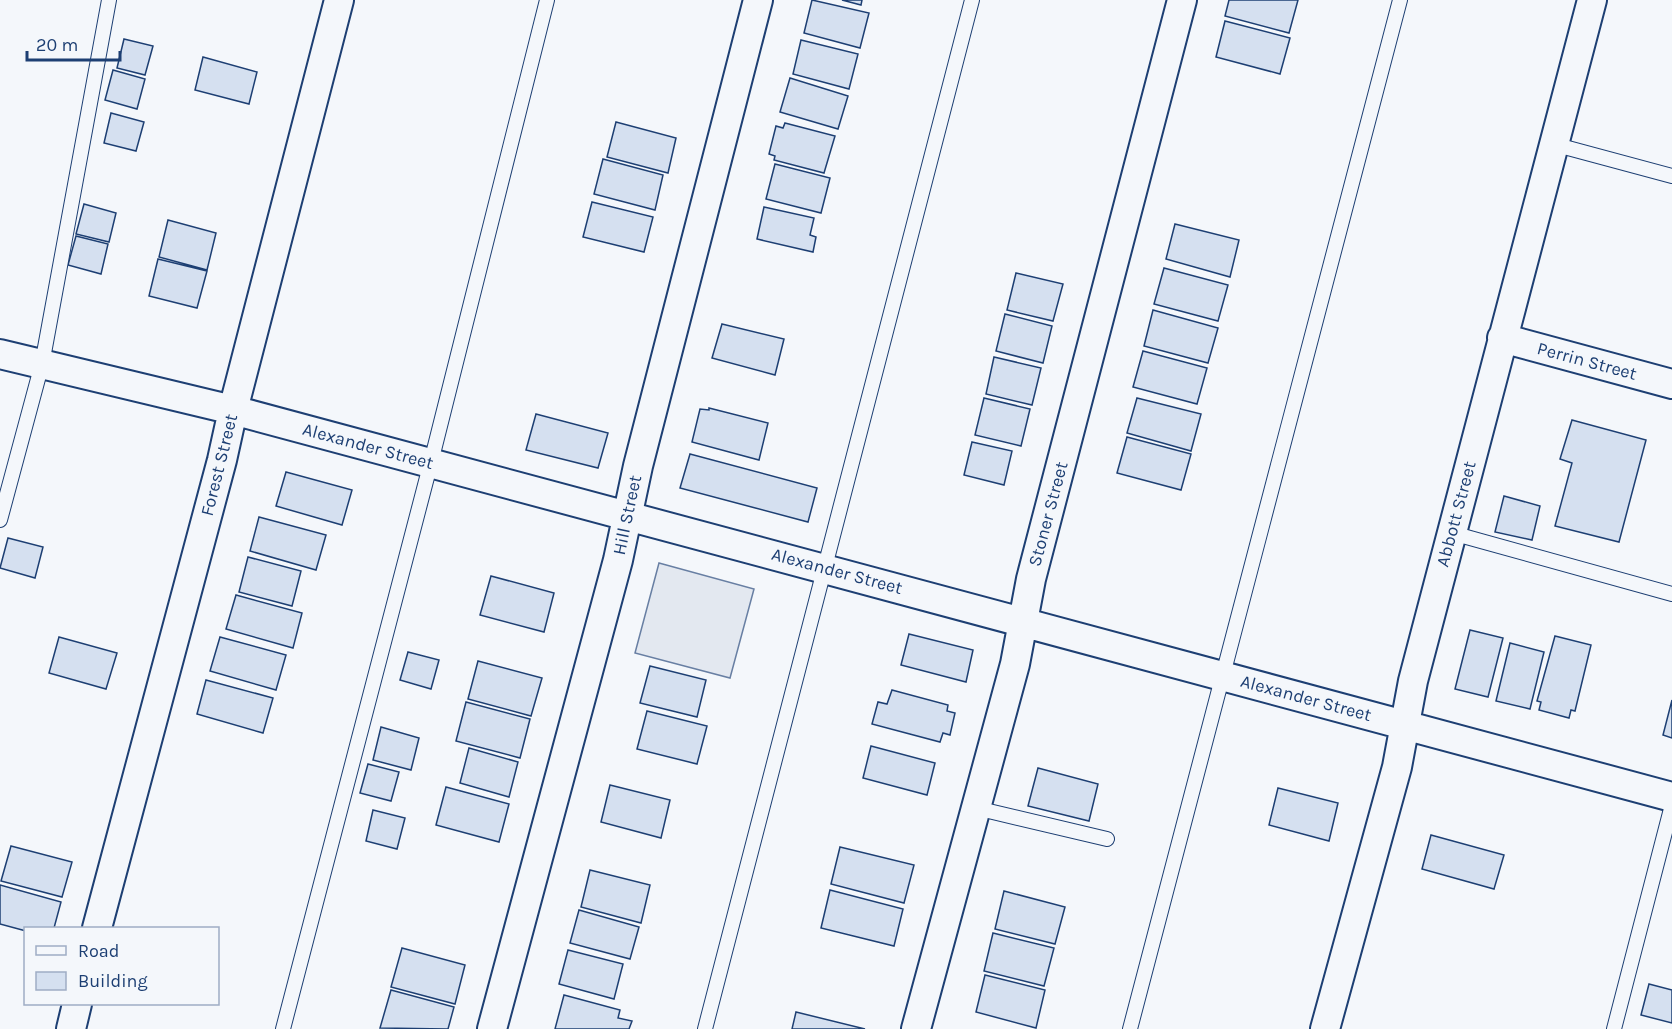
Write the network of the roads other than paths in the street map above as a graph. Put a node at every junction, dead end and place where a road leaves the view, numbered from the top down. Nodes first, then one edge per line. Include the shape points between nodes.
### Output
1 (109, 0) edge
2 (339, 0) edge
3 (547, 0) edge
4 (758, 0) edge
5 (972, 0) edge
6 (1182, 0) edge
7 (1400, 0) edge
8 (1592, 0) edge
9 (1553, 144) junction
10 (1672, 176) edge
11 (1502, 338) junction
12 (0, 354) edge
13 (42, 364) junction
14 (1672, 384) edge
15 (233, 410) junction
16 (430, 462) junction
17 (628, 515) junction
18 (0, 520) edge
19 (1452, 533) junction
20 (825, 568) junction
21 (1672, 594) edge
22 (1023, 621) junction
23 (1224, 676) junction
24 (1405, 724) junction
25 (1672, 797) edge
26 (1672, 805) edge
27 (976, 808) junction
28 (1107, 839) dead end
29 (97, 927) edge
30 (77, 1005) edge
31 (70, 1029) edge
32 (283, 1029) edge
33 (492, 1029) edge
34 (705, 1029) edge
35 (916, 1029) edge
36 (1130, 1029) edge
37 (1325, 1029) edge
38 (1614, 1029) edge

1 - 13 lane
2 - 15 street, Forest Street
3 - 16 lane
4 - 17 street, Hill Street
5 - 20 lane
6 - 22 street, Stoner Street
7 - 23 lane
8 - 9 street, Abbott Street
9 - 10 lane
9 - 11 street, Abbott Street
11 - 14 street, Perrin Street
11 - 19 street, Abbott Street
12 - 13 street, Alexander Street
13 - 15 street, Alexander Street
13 - 18 lane
15 - 16 street, Alexander Street
15 - 29 street, Forest Street
16 - 17 street, Alexander Street
16 - 32 lane
17 - 20 street, Alexander Street
17 - 33 street, Hill Street
19 - 21 lane
19 - 24 street, Abbott Street
20 - 22 street, Alexander Street
20 - 34 lane
22 - 23 street, Alexander Street
22 - 27 street, Stoner Street
23 - 24 street, Alexander Street
23 - 36 lane
24 - 25 street, Alexander Street
24 - 37 street, Abbott Street via 1397,767
26 - 38 lane
27 - 28 lane
27 - 35 street, Stoner Street
30 - 31 street

